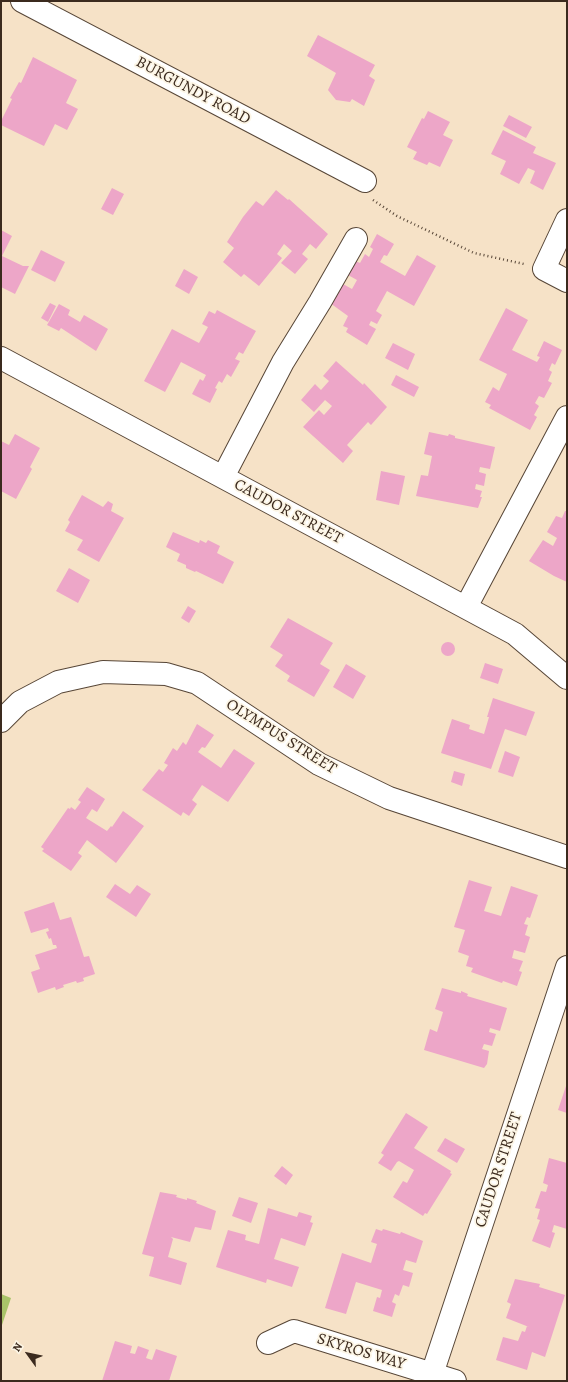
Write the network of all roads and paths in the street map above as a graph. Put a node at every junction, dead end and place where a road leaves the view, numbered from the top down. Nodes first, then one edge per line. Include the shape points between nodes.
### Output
1 (22, 1) edge
2 (365, 182) joint
3 (567, 220) edge
4 (356, 239) dead end
5 (544, 269) junction
6 (567, 281) edge
7 (1, 358) edge
8 (567, 417) edge
9 (223, 477) junction
10 (466, 607) junction
11 (567, 678) edge
12 (1, 721) edge
13 (567, 857) edge
14 (567, 967) edge
15 (268, 1343) dead end
16 (432, 1374) junction
17 (455, 1381) edge

1 - 2 street, BURGUNDY ROAD
2 - 5 path via 372,199 397,216 474,253
3 - 5 street
4 - 9 street via 283,362
5 - 6 street
7 - 9 street, CAUDOR STREET
8 - 10 street
9 - 10 street, CAUDOR STREET
10 - 11 street, CAUDOR STREET via 515,634
12 - 13 street, OLYMPUS STREET via 20,702 58,682 103,672 166,674 197,683 319,764 389,798
14 - 16 street, CAUDOR STREET
15 - 16 street, SKYROS WAY via 294,1331
16 - 17 street, SKYROS WAY

